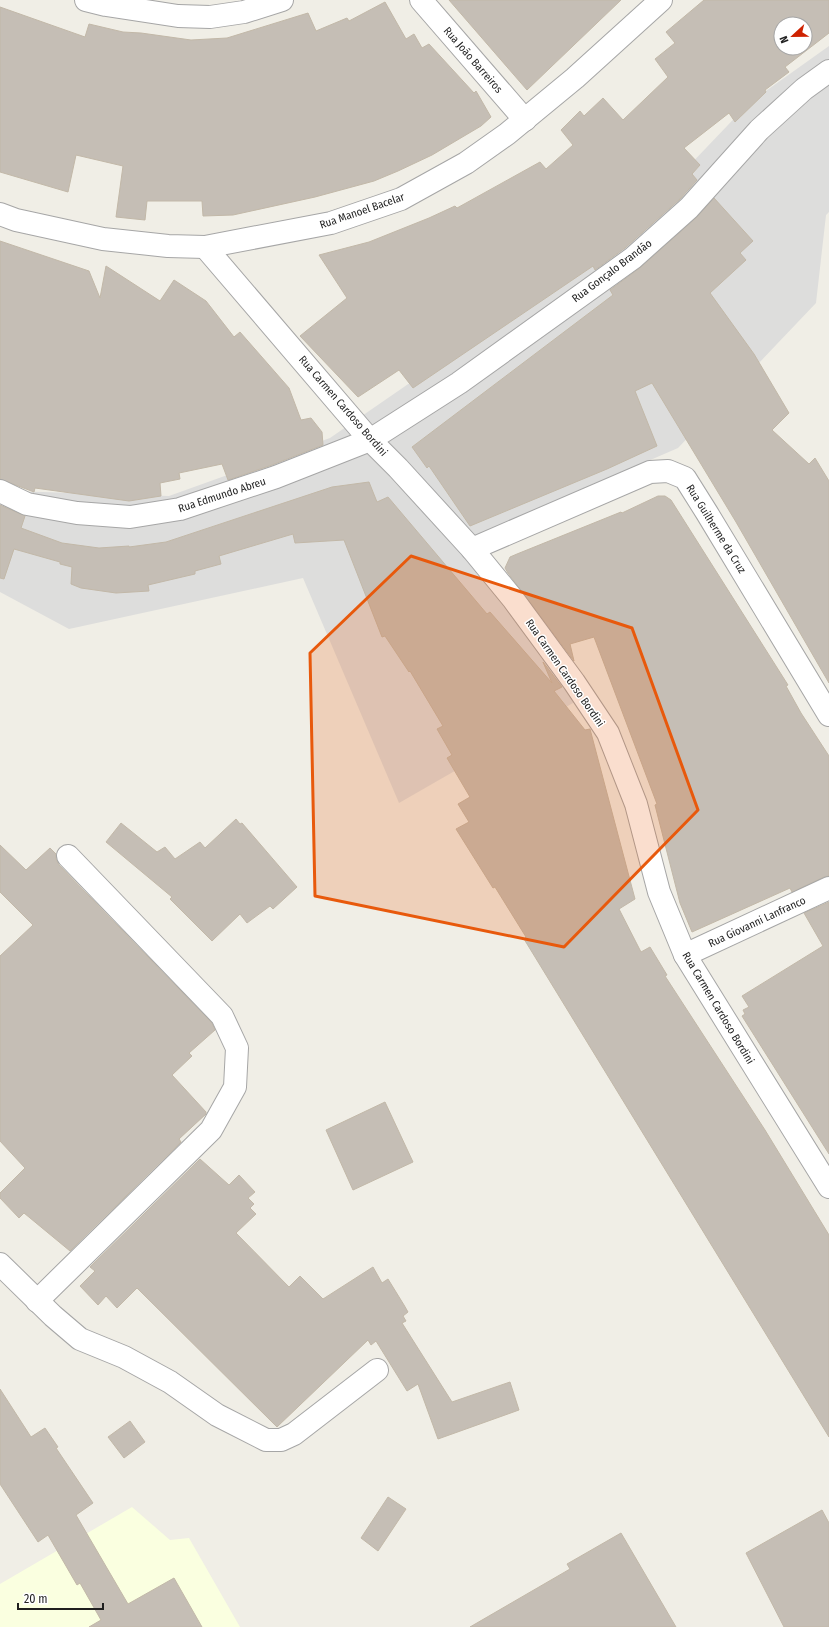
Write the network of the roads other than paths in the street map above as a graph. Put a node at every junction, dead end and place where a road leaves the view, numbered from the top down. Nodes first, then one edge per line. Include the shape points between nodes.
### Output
1 (86, 0) edge
2 (282, 0) edge
3 (421, 0) edge
4 (661, 0) edge
5 (829, 71) edge
6 (525, 120) junction
7 (0, 214) edge
8 (205, 247) junction
9 (370, 440) junction
10 (0, 491) edge
11 (472, 549) junction
12 (829, 715) edge
13 (68, 856) dead end
14 (829, 888) edge
15 (685, 956) junction
16 (829, 1186) edge
17 (0, 1264) edge
18 (37, 1301) junction
19 (378, 1370) dead end

1 - 2 street via 171,15 210,17 244,12
3 - 6 street, Rua João Barreiros
4 - 6 street, Rua Manoel Bacelar
5 - 9 street, Rua Gonçalo Brandão via 804,89 759,130 689,208 633,258 459,384
6 - 8 street, Rua Manoel Bacelar via 466,163 401,199 331,223
7 - 8 street, Rua Manoel Bacelar via 16,220 103,239
8 - 9 street, Rua Carmen Cardoso Bordini
9 - 10 street, Rua Edmundo Abreu via 276,477 180,509 130,517 77,513 27,504
9 - 11 street, Rua Carmen Cardoso Bordini
11 - 12 street, Rua Guilherme da Cruz via 650,472 668,471 685,478
11 - 15 street, Rua Carmen Cardoso Bordini via 513,599 608,733 636,804 659,892
13 - 18 street via 222,1016 237,1048 235,1088 211,1130
14 - 15 street, Rua Giovanni Lanfranco
15 - 16 street, Rua Carmen Cardoso Bordini
17 - 18 street
18 - 19 street via 80,1340 124,1357 170,1382 217,1415 266,1440 280,1440 294,1434

